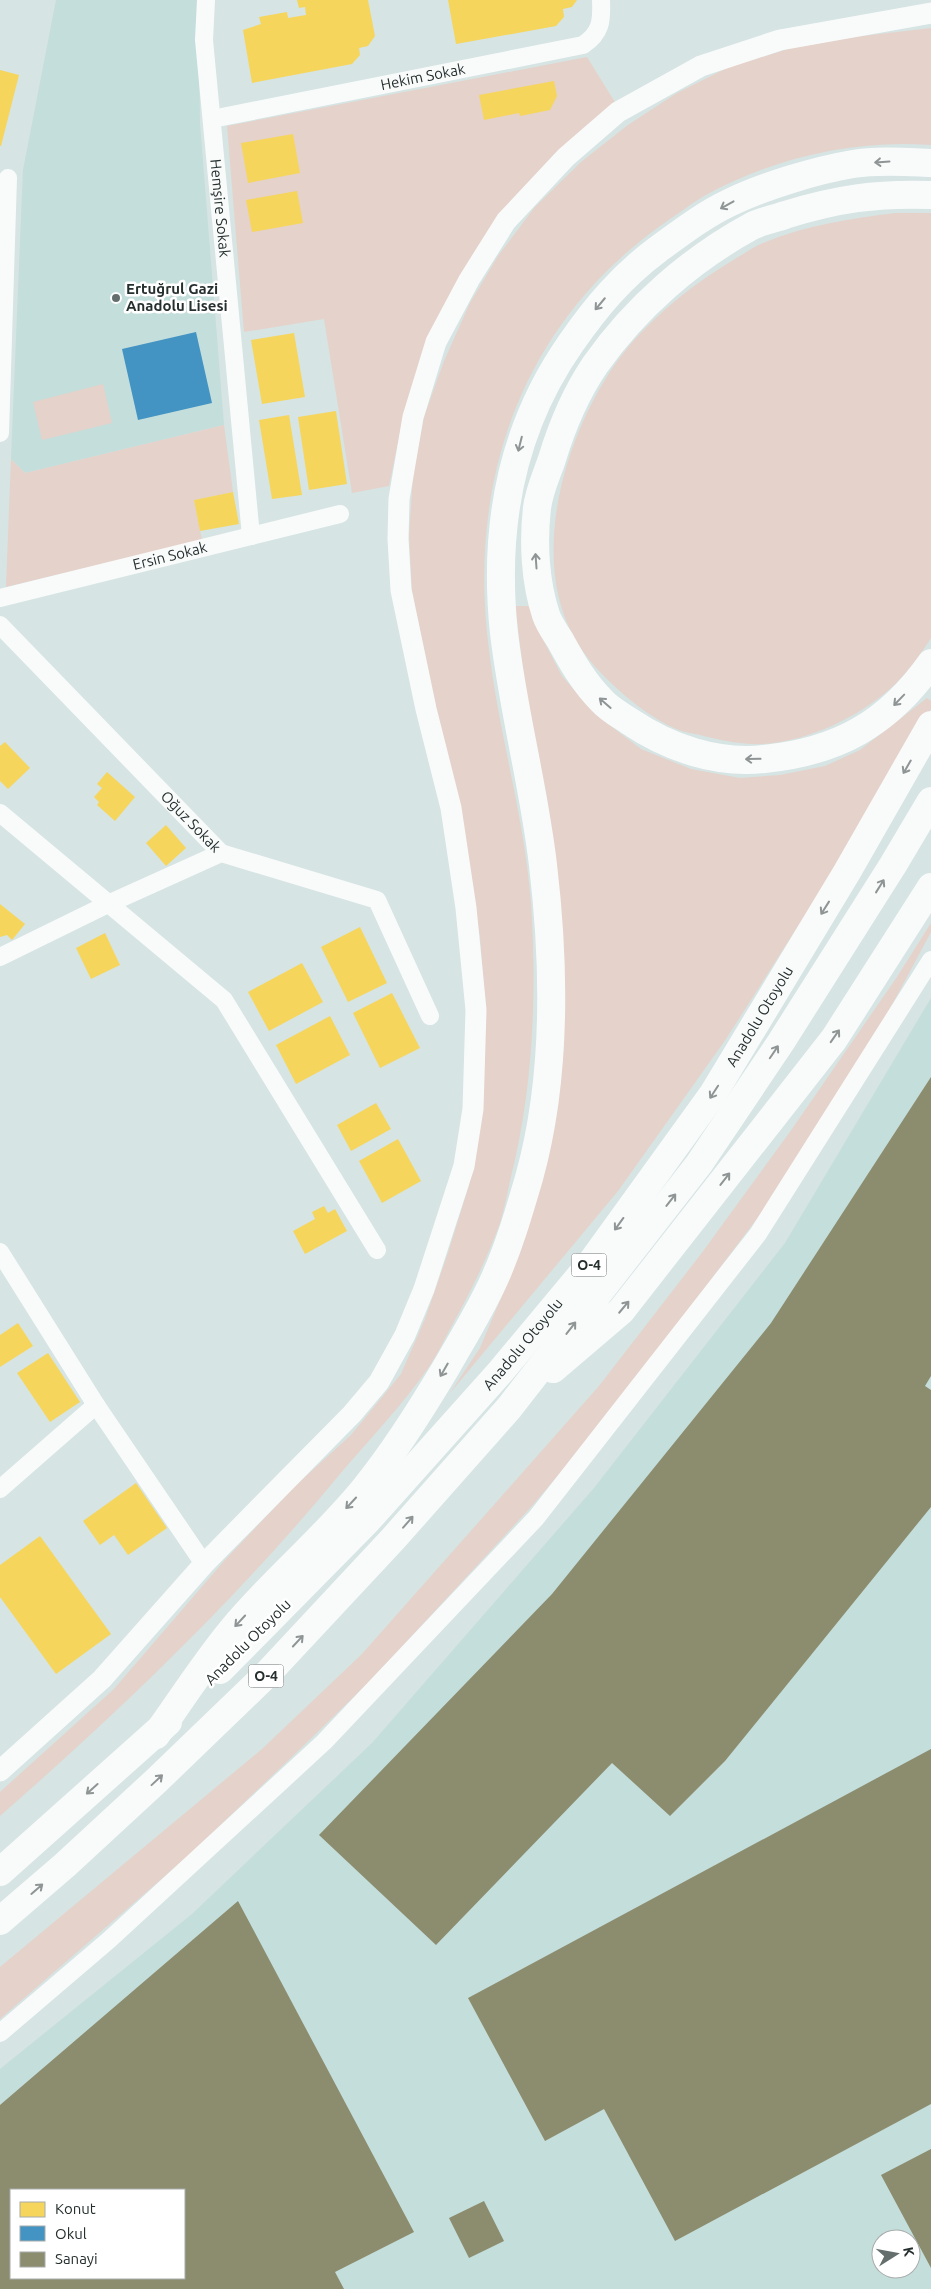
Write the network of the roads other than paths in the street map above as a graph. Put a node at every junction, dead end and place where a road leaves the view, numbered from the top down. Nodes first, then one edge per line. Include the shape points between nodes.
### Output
1 (206, 0) edge
2 (602, 0) edge
3 (931, 13) edge
4 (212, 119) junction
5 (931, 163) edge
6 (8, 178) dead end
7 (931, 195) edge
8 (0, 433) edge
9 (340, 514) dead end
10 (251, 536) junction
11 (0, 598) edge
12 (0, 625) edge
13 (931, 663) edge
14 (931, 725) edge
15 (931, 801) edge
16 (0, 813) edge
17 (221, 853) junction
18 (931, 887) edge
19 (108, 904) junction
20 (0, 957) edge
21 (931, 960) edge
22 (430, 1016) dead end
23 (377, 1250) dead end
24 (0, 1252) edge
25 (96, 1406) junction
26 (509, 1408) junction
27 (0, 1490) edge
28 (204, 1564) junction
29 (156, 1735) junction
30 (0, 1771) edge
31 (0, 1872) edge
32 (0, 1921) edge
33 (0, 2033) edge

1 - 4 street, Hemşire Sokak via 204,40
2 - 4 street, Hekim Sokak via 599,27 594,38 582,45
3 - 28 street via 780,40 701,66 618,112 566,157 506,221 436,342 413,417 399,499 398,539 401,590 451,808 466,908 476,1010 473,1109 464,1166 424,1289 405,1335 379,1382 352,1414
4 - 10 street, Hemşire Sokak
5 -> 29 highway via 892,161 854,164 802,176 731,202 682,231 644,259 599,303 555,366 521,436 504,510 501,585 504,634 543,864 550,947 549,1061 531,1170 494,1281 419,1412 365,1488 231,1631
6 - 8 street
13 -> 7 highway via 889,711 862,730 828,747 756,760 721,759 670,746 603,703 577,672 546,617 535,562 537,506 562,426 594,366 657,294 691,265 754,225 809,207 851,198 890,194
9 - 10 street, Ersin Sokak
10 - 11 street, Ersin Sokak
12 - 17 street, Oğuz Sokak
14 -> 29 highway, Anadolu Otoyolu / O-4 via 713,1094 591,1263 501,1371 366,1522
26 -> 15 highway, Anadolu Otoyolu / O-4 via 699,1164 786,1034
16 - 19 street
17 - 19 street
17 - 22 street, Oğuz Sokak via 377,900
26 -> 18 highway via 621,1311 834,1039
19 - 20 street
19 - 23 street via 224,1000
21 - 33 street via 758,1234 536,1518 324,1742 116,1934
24 - 25 street
25 - 27 street
25 - 28 street
32 -> 26 highway, Anadolu Otoyolu / O-4 via 65,1866 267,1674
28 - 30 street via 102,1679
29 -> 31 highway, Anadolu Otoyolu / O-4

